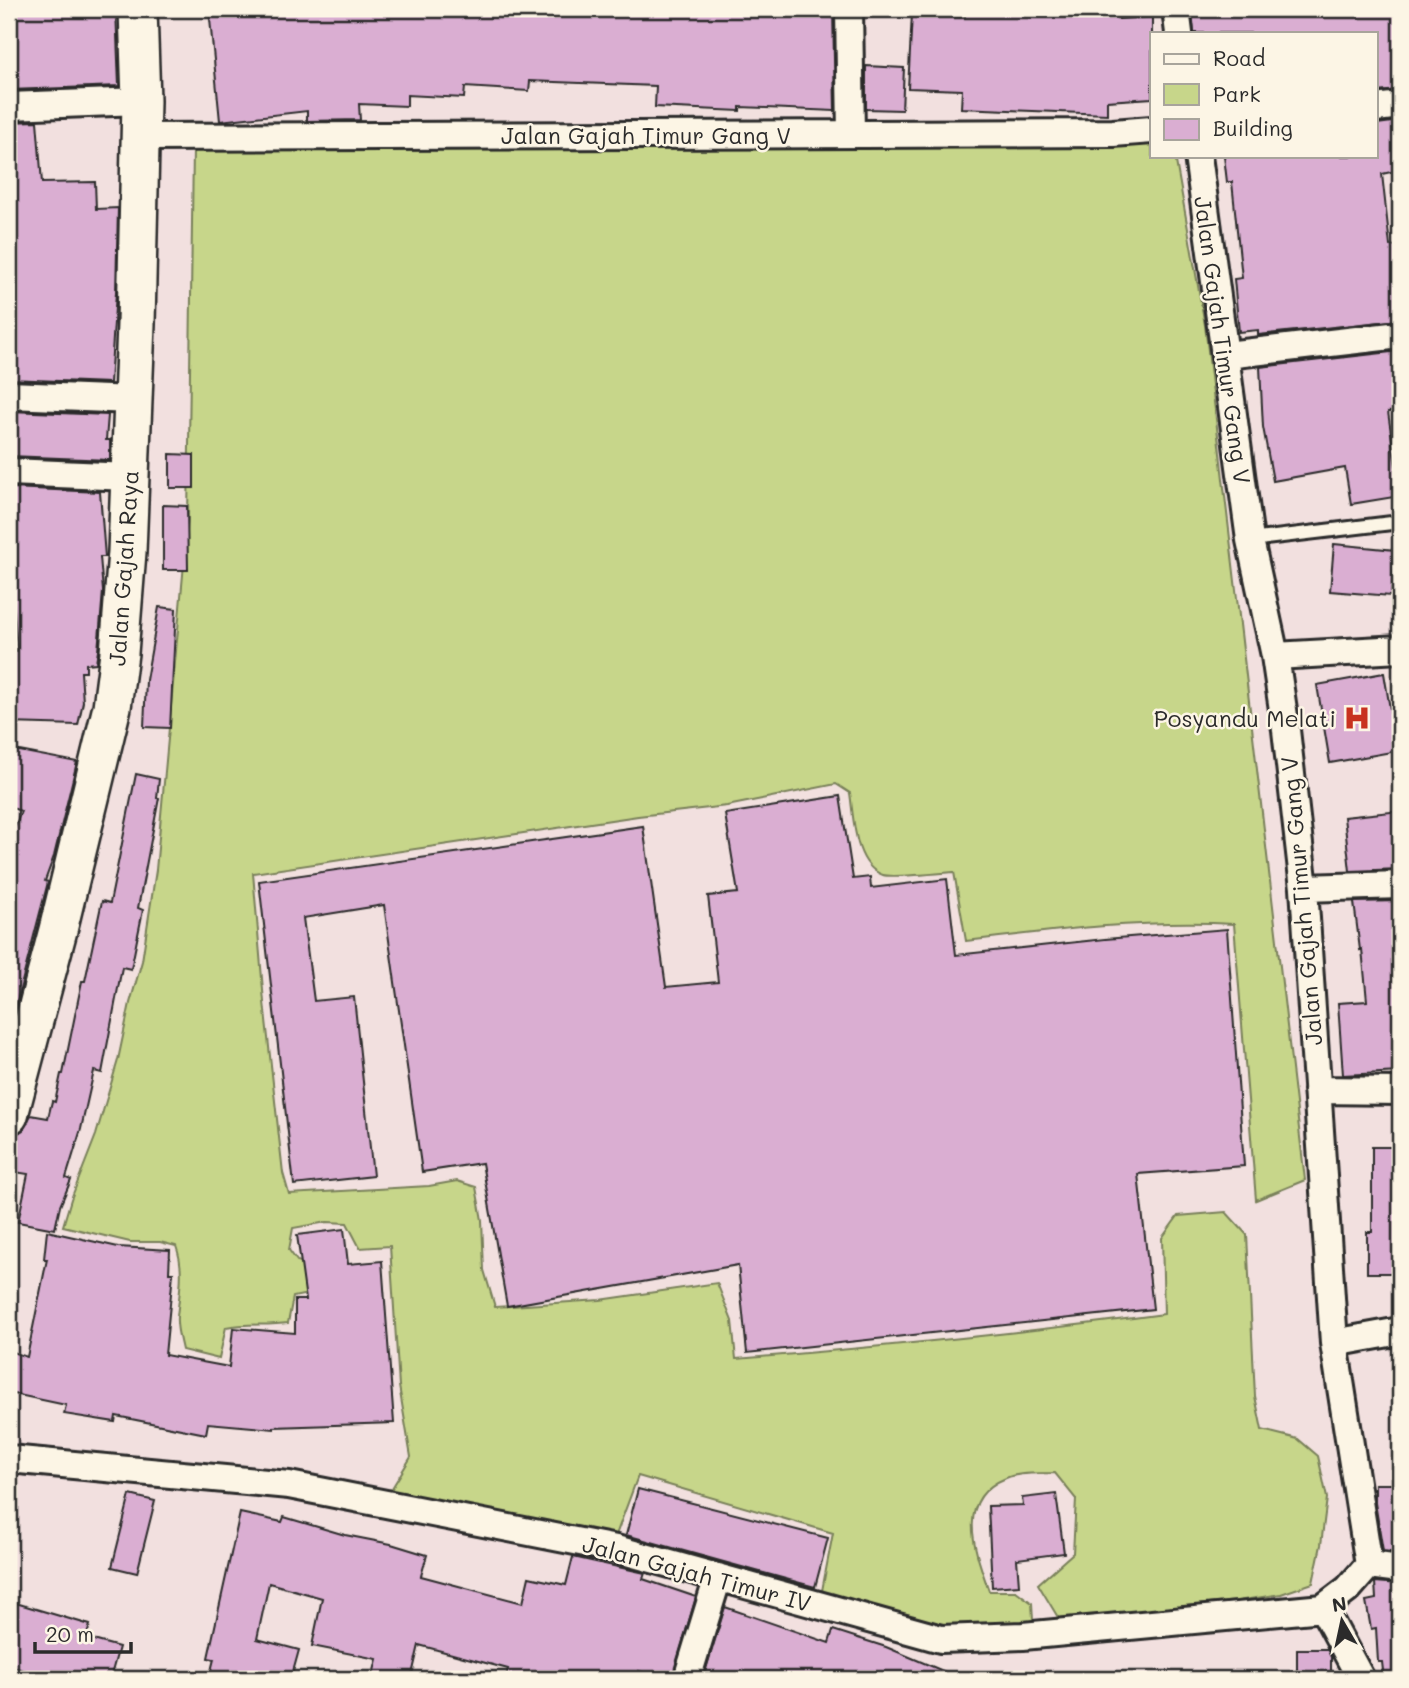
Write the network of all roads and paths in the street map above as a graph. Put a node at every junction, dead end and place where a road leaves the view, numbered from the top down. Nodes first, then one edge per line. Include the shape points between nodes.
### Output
1 (138, 9) edge
2 (849, 9) edge
3 (1176, 9) edge
4 (1180, 32) edge
5 (141, 101) junction
6 (1400, 105) edge
7 (9, 106) edge
8 (1378, 108) edge
9 (1150, 130) edge
10 (851, 134) junction
11 (140, 136) junction
12 (1198, 158) edge
13 (1400, 335) edge
14 (1226, 355) junction
15 (9, 395) edge
16 (133, 400) junction
17 (9, 472) edge
18 (130, 477) junction
19 (1400, 522) edge
20 (1250, 540) junction
21 (1400, 649) edge
22 (1275, 656) junction
23 (1400, 885) edge
24 (1304, 888) junction
25 (1317, 1090) junction
26 (1400, 1091) edge
27 (9, 1113) edge
28 (1400, 1331) edge
29 (1334, 1343) junction
30 (9, 1459) edge
31 (1368, 1565) junction
32 (1400, 1569) edge
33 (718, 1577) junction
34 (1323, 1608) junction
35 (687, 1679) edge
36 (1361, 1679) edge

1 - 5 main road, Jalan Gajah Raya
2 - 10 street
3 - 4 street
5 - 7 street
5 - 11 main road, Jalan Gajah Raya
6 - 8 street
9 - 10 street, Jalan Gajah Timur Gang V
10 - 11 street, Jalan Gajah Timur Gang V
11 - 16 main road, Jalan Gajah Raya
12 - 14 street, Jalan Gajah Timur Gang V
13 - 14 street
14 - 20 street, Jalan Gajah Timur Gang V
15 - 16 street
16 - 18 main road, Jalan Gajah Raya
17 - 18 street
18 - 27 main road, Jalan Gajah Raya via 112,708
19 - 20 lane
20 - 22 street, Jalan Gajah Timur Gang V
21 - 22 street
22 - 24 street, Jalan Gajah Timur Gang V
23 - 24 street
24 - 25 street, Jalan Gajah Timur Gang V
25 - 26 street
25 - 29 street, Jalan Gajah Timur Gang V
28 - 29 street
29 - 31 street, Jalan Gajah Timur Gang V
30 - 33 street, Jalan Gajah Timur IV via 289,1485 617,1549
31 - 32 street
31 - 34 street via 1348,1589
33 - 34 street, Jalan Gajah Timur IV via 941,1639 1023,1636
33 - 35 street
34 - 36 street

